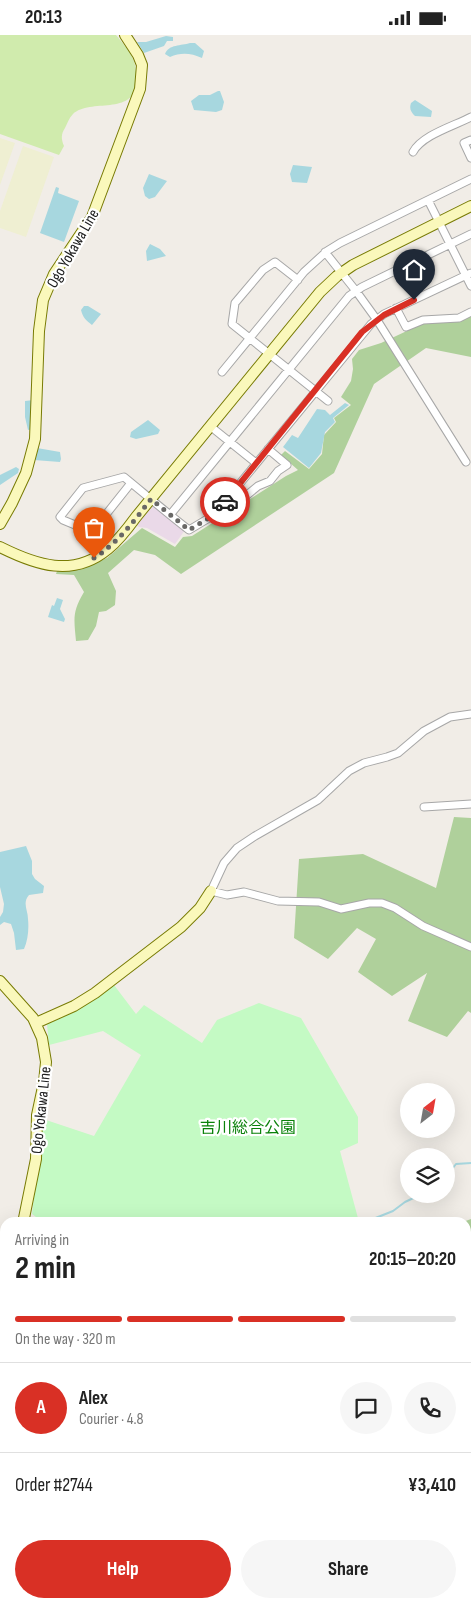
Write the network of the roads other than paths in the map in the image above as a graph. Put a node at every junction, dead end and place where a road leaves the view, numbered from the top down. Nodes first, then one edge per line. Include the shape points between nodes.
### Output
1 (125, 35) edge
2 (471, 117) edge
3 (471, 140) edge
4 (413, 151) dead end
5 (471, 158) edge
6 (471, 179) edge
7 (428, 200) junction
8 (471, 206) edge
9 (439, 222) junction
10 (471, 234) edge
11 (450, 244) junction
12 (326, 253) junction
13 (341, 273) junction
14 (468, 274) edge
15 (298, 280) junction
16 (471, 287) edge
17 (356, 291) junction
18 (396, 308) junction
19 (471, 312) edge
20 (377, 320) junction
21 (250, 338) junction
22 (269, 354) junction
23 (289, 370) junction
24 (222, 372) dead end
25 (315, 391) junction
26 (328, 401) dead end
27 (210, 426) junction
28 (230, 442) junction
29 (268, 449) junction
30 (466, 462) dead end
31 (256, 463) junction
32 (131, 483) junction
33 (151, 499) junction
34 (227, 500) junction
35 (170, 515) junction
36 (0, 524) edge
37 (0, 547) edge
38 (471, 714) edge
39 (471, 803) edge
40 (424, 807) dead end
41 (211, 891) junction
42 (471, 947) edge
43 (0, 981) edge
44 (36, 1023) junction
45 (24, 1217) edge

1 - 36 street, Ogo Yokawa Line via 142,65 140,89 92,217 54,274 43,300 35,439 26,473
2 - 4 street via 425,139
3 - 5 street via 464,143
6 - 7 street
7 - 9 street
7 - 12 street
8 - 9 street
9 - 11 street
9 - 13 street
10 - 11 street
11 - 14 street
11 - 17 street
12 - 13 street
12 - 15 street
13 - 17 street
13 - 22 street via 320,291
14 - 16 street
14 - 18 street
15 - 21 street
15 - 21 street via 275,262 263,270 235,303 232,324
17 - 20 street
17 - 23 street
18 - 19 street via 406,327 423,320 459,318
18 - 20 street
20 - 25 street via 362,332
20 - 30 street
21 - 22 street
21 - 24 street
22 - 23 street
22 - 27 street
23 - 25 street
23 - 28 street
25 - 26 street
25 - 29 street
27 - 28 street
27 - 33 street
28 - 31 street
28 - 35 street
29 - 31 street
29 - 34 street via 287,465 235,505
31 - 34 street
32 - 32 street via 124,477 83,488 60,517 92,532
32 - 33 street
33 - 35 street
33 - 37 street via 108,550 83,563 45,566
34 - 35 street via 214,515 189,530
38 - 41 street via 450,717 424,731 398,753 348,771 318,800 237,848 224,863
39 - 40 street
41 - 42 street via 227,895 244,892 278,901 319,902 341,909 382,903
41 - 44 street via 181,927 95,993
43 - 44 street, Ogo Yokawa Line
44 - 45 street, Ogo Yokawa Line via 44,1047 45,1073 37,1115 36,1159

